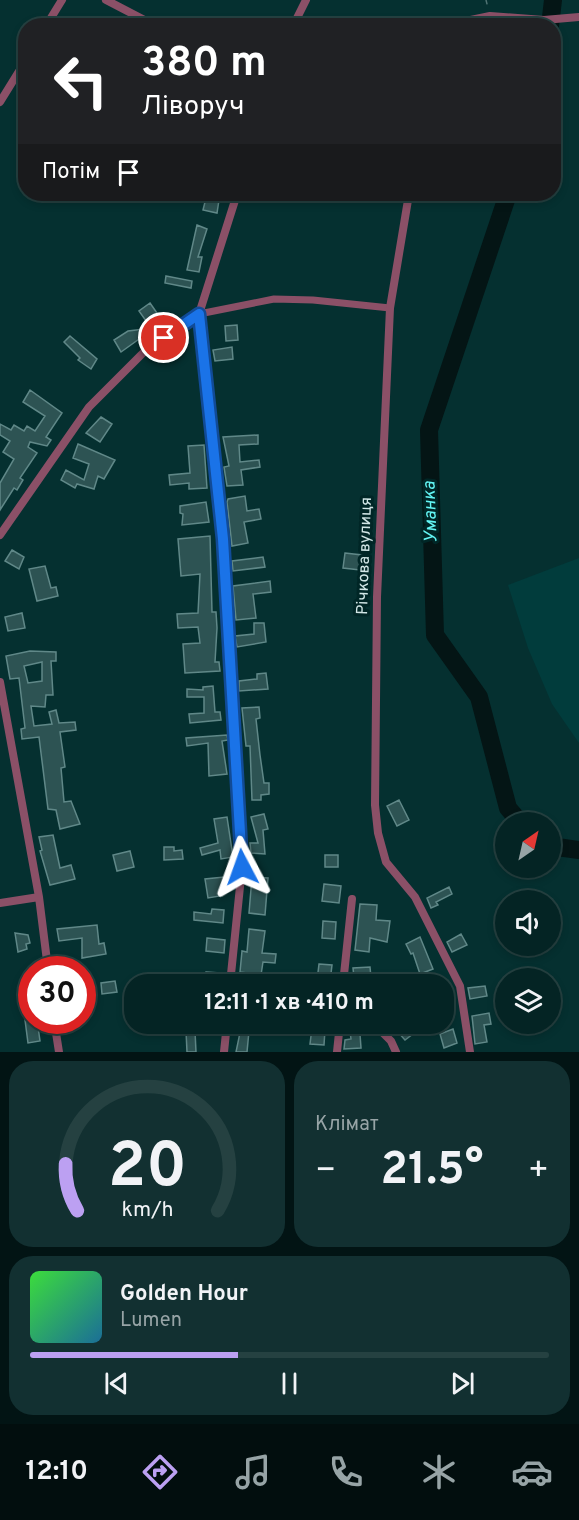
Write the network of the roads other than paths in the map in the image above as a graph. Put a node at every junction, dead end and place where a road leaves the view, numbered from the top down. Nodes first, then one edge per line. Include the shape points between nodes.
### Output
1 (62, 0) edge
2 (106, 0) edge
3 (306, 0) edge
4 (579, 17) edge
5 (51, 18) edge
6 (141, 18) edge
7 (297, 18) edge
8 (480, 18) edge
9 (517, 18) edge
10 (556, 18) edge
11 (18, 73) edge
12 (0, 102) edge
13 (235, 201) edge
14 (408, 201) edge
15 (390, 308) junction
16 (199, 314) junction
17 (0, 535) edge
18 (0, 682) edge
19 (39, 897) junction
20 (352, 899) dead end
21 (0, 903) edge
22 (46, 956) edge
23 (231, 974) edge
24 (344, 974) edge
25 (56, 1034) edge
26 (225, 1034) edge
27 (339, 1034) edge
28 (384, 1034) edge
29 (59, 1052) edge
30 (224, 1052) edge
31 (337, 1052) edge
32 (396, 1052) edge
33 (470, 1052) edge

1 - 5 street
2 - 6 street
3 - 7 street
4 - 10 street
8 - 9 street
11 - 12 street
13 - 16 street
14 - 15 street, Річкова вулиця
15 - 16 street via 274,299
15 - 33 street, Річкова вулиця via 377,597 378,833 386,862 415,897 460,986
16 - 17 street via 146,350 89,407
16 - 23 street via 223,539 242,867
18 - 19 street
19 - 21 street
19 - 22 street
20 - 24 street
25 - 29 street
26 - 30 street
27 - 31 street
28 - 32 street

